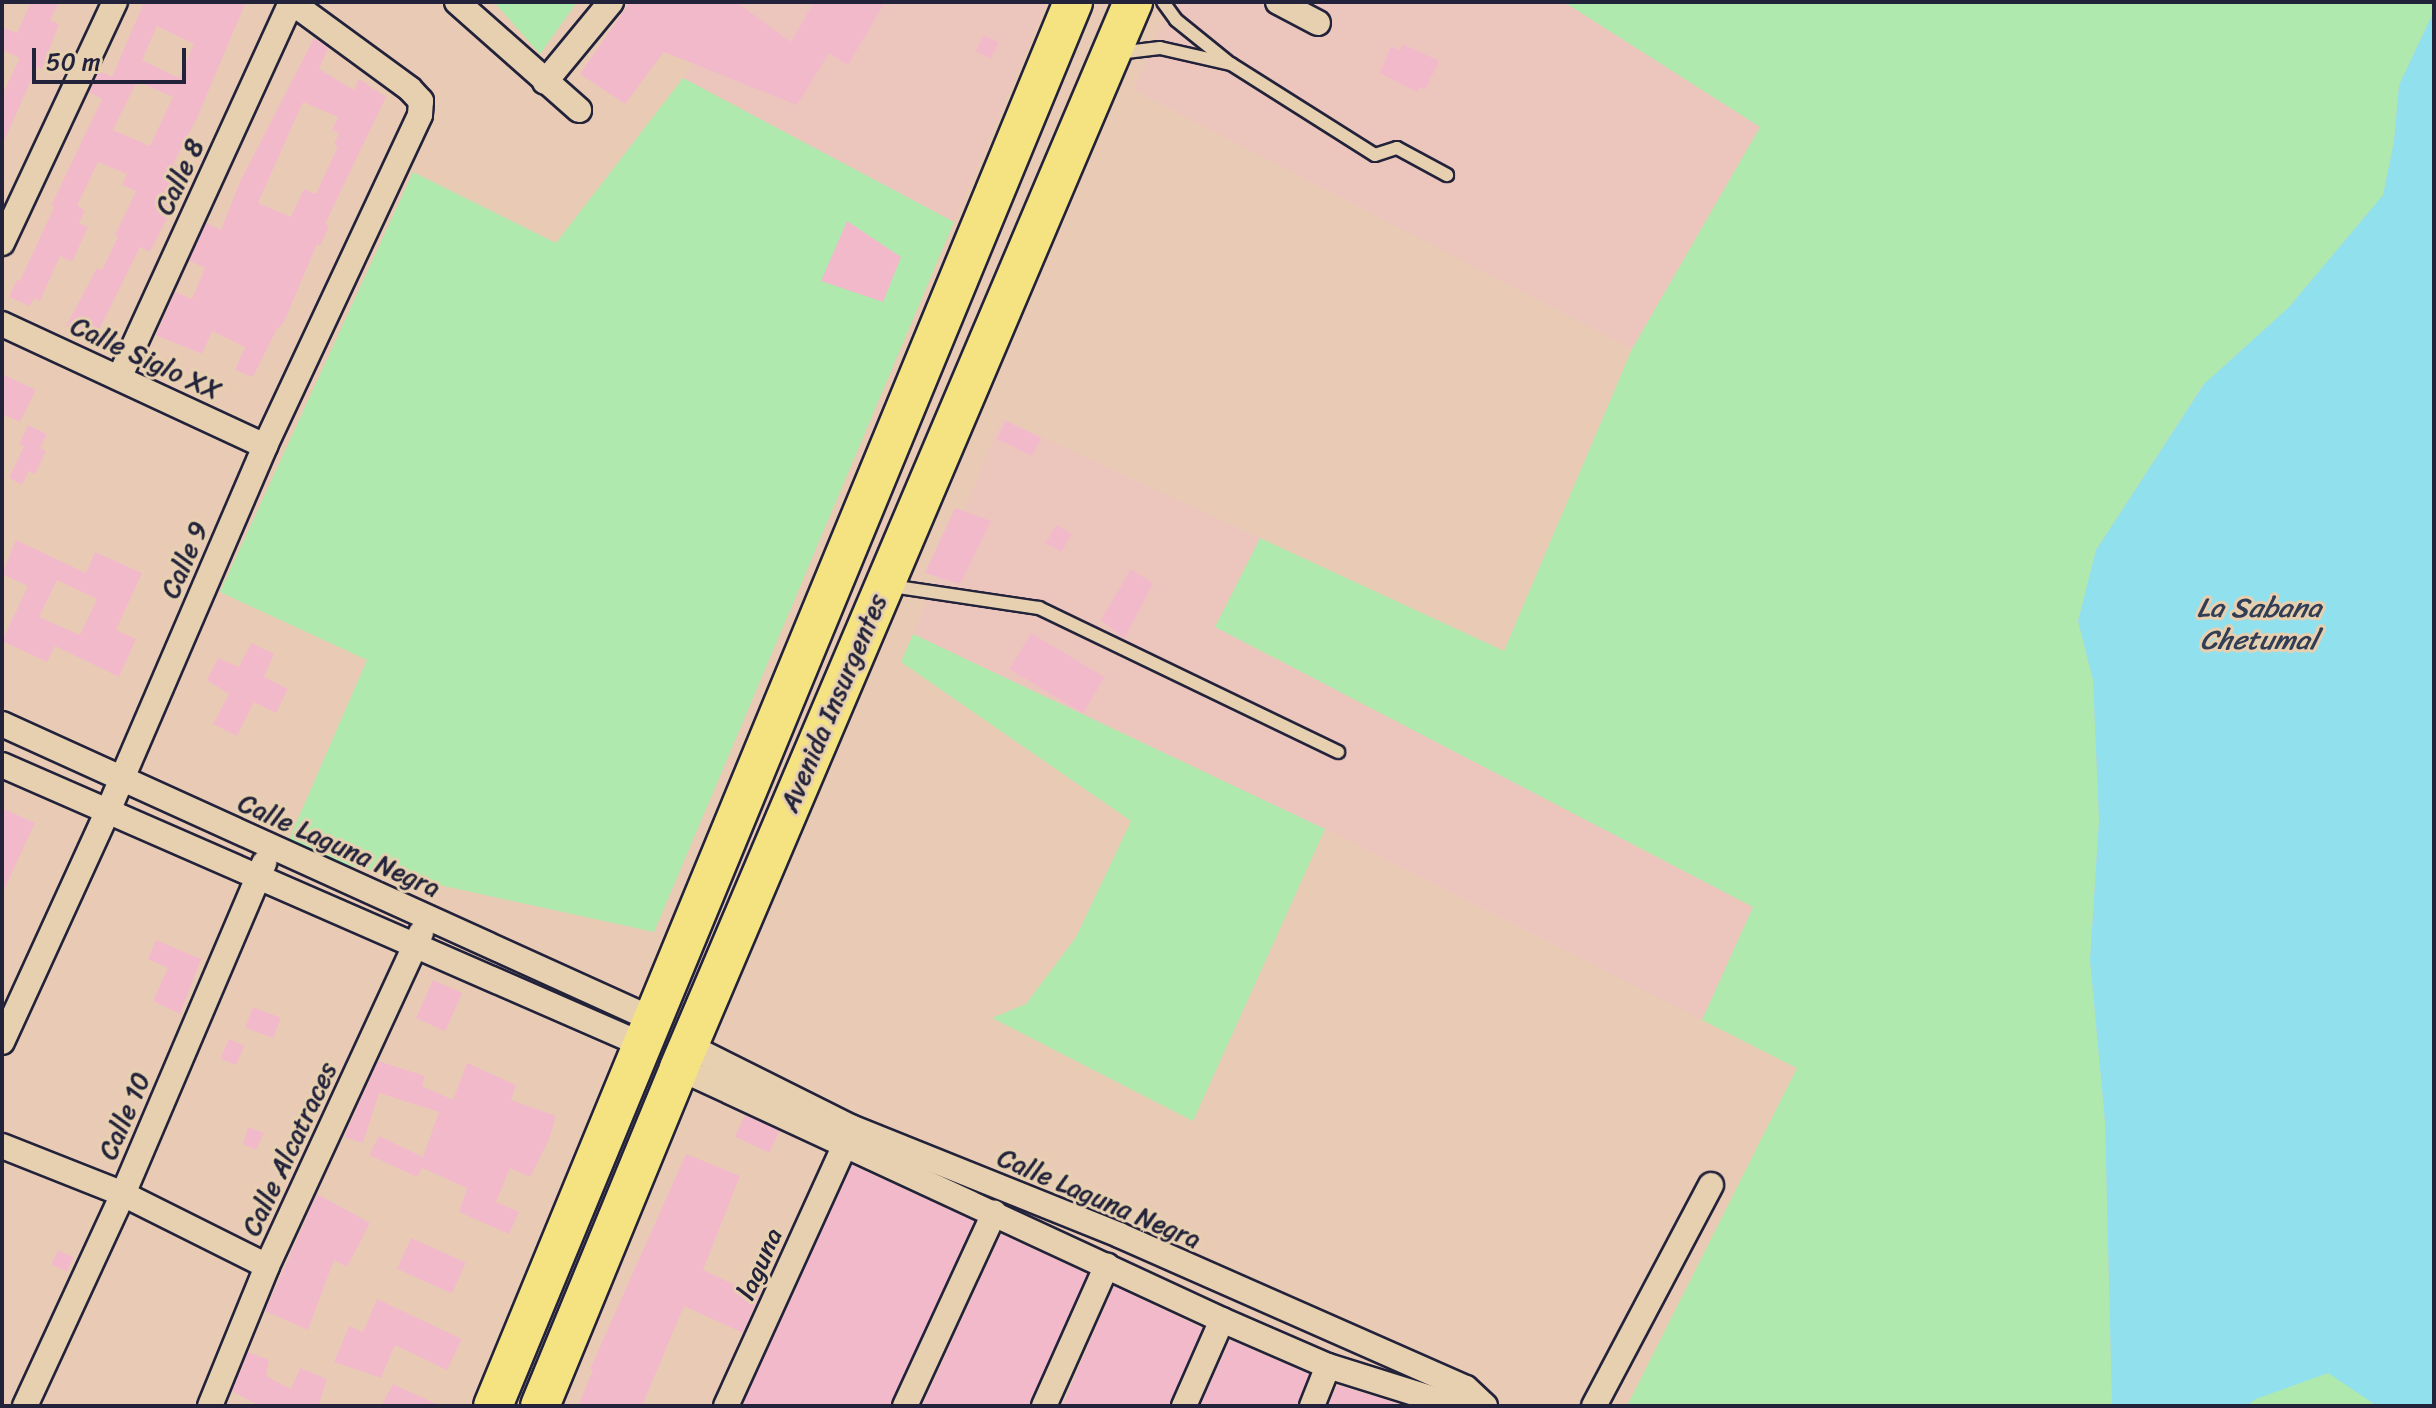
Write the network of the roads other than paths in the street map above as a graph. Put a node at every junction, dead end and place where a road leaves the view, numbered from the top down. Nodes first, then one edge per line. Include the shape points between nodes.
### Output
1 (115, 2) edge
2 (291, 2) edge
3 (457, 2) edge
4 (611, 2) edge
5 (1073, 2) edge
6 (1133, 2) edge
7 (1163, 2) edge
8 (1278, 2) edge
9 (1318, 23) dead end
10 (1111, 54) junction
11 (1231, 64) junction
12 (545, 82) junction
13 (579, 110) dead end
14 (1447, 175) dead end
15 (2, 243) edge
16 (2, 324) edge
17 (120, 376) junction
18 (265, 446) junction
19 (839, 566) junction
20 (884, 585) junction
21 (2, 724) edge
22 (1338, 752) dead end
23 (2, 765) edge
24 (122, 778) junction
25 (108, 811) junction
26 (732, 830) junction
27 (272, 847) junction
28 (773, 848) junction
29 (258, 877) junction
30 (427, 917) junction
31 (415, 946) junction
32 (648, 1033) junction
33 (2, 1042) edge
34 (684, 1057) junction
35 (845, 1145) junction
36 (2, 1146) edge
37 (1711, 1185) dead end
38 (123, 1194) junction
39 (994, 1213) junction
40 (1107, 1265) junction
41 (267, 1266) junction
42 (1222, 1320) junction
43 (1328, 1366) junction
44 (25, 1406) edge
45 (210, 1406) edge
46 (493, 1406) edge
47 (540, 1406) edge
48 (726, 1406) edge
49 (905, 1406) edge
50 (1044, 1406) edge
51 (1184, 1406) edge
52 (1312, 1406) edge
53 (1455, 1406) edge
54 (1485, 1406) edge
55 (1594, 1406) edge

1 - 15 street
2 - 17 street, Calle 8
2 - 18 street, Calle 9 via 421,101 420,115
3 - 12 street
4 - 12 street
5 - 19 main road, Avenida Insurgentes
6 - 10 main road, Avenida Insurgentes
7 - 11 lane via 1176,20
8 - 9 street
10 - 11 lane via 1160,48
10 - 20 main road, Avenida Insurgentes
11 - 14 lane via 1375,155 1397,148
12 - 13 street
16 - 17 street, Calle Siglo XX
17 - 18 street, Calle Siglo XX
18 - 24 street, Calle 9
19 - 20 main road
19 - 26 main road, Avenida Insurgentes
20 - 22 lane via 1039,608
20 - 28 main road, Avenida Insurgentes
21 - 24 street, Calle Laguna Negra
23 - 25 street
24 - 25 street, Calle 9
24 - 27 street, Calle Laguna Negra
25 - 29 street
25 - 33 street, Calle 9
26 - 28 main road
26 - 32 main road, Avenida Insurgentes
27 - 29 street, Calle 10
27 - 30 street, Calle Laguna Negra
28 - 34 main road, Avenida Insurgentes
29 - 31 street
29 - 38 street, Calle 10
30 - 31 street, Calle Alcatraces
30 - 32 street, Calle Laguna Negra
31 - 32 street
31 - 41 street, Calle Alcatraces
32 - 46 main road, Avenida Insurgentes
34 - 35 street, Calle Laguna Negra
34 - 47 main road, Avenida Insurgentes
34 - 54 street, Calle Laguna Negra via 1119,1235 1466,1388
35 - 39 street, Calle Laguna Negra
35 - 48 street, laguna
36 - 38 street
37 - 55 street
38 - 41 street
38 - 44 street, Calle 10
39 - 40 street, Calle Laguna Negra
39 - 49 street
40 - 42 street, Calle Laguna Negra
40 - 50 street
41 - 45 street, Calle Alcatraces
42 - 43 street, Calle Laguna Negra
42 - 51 street
43 - 52 street
43 - 53 street, Calle Laguna Negra

